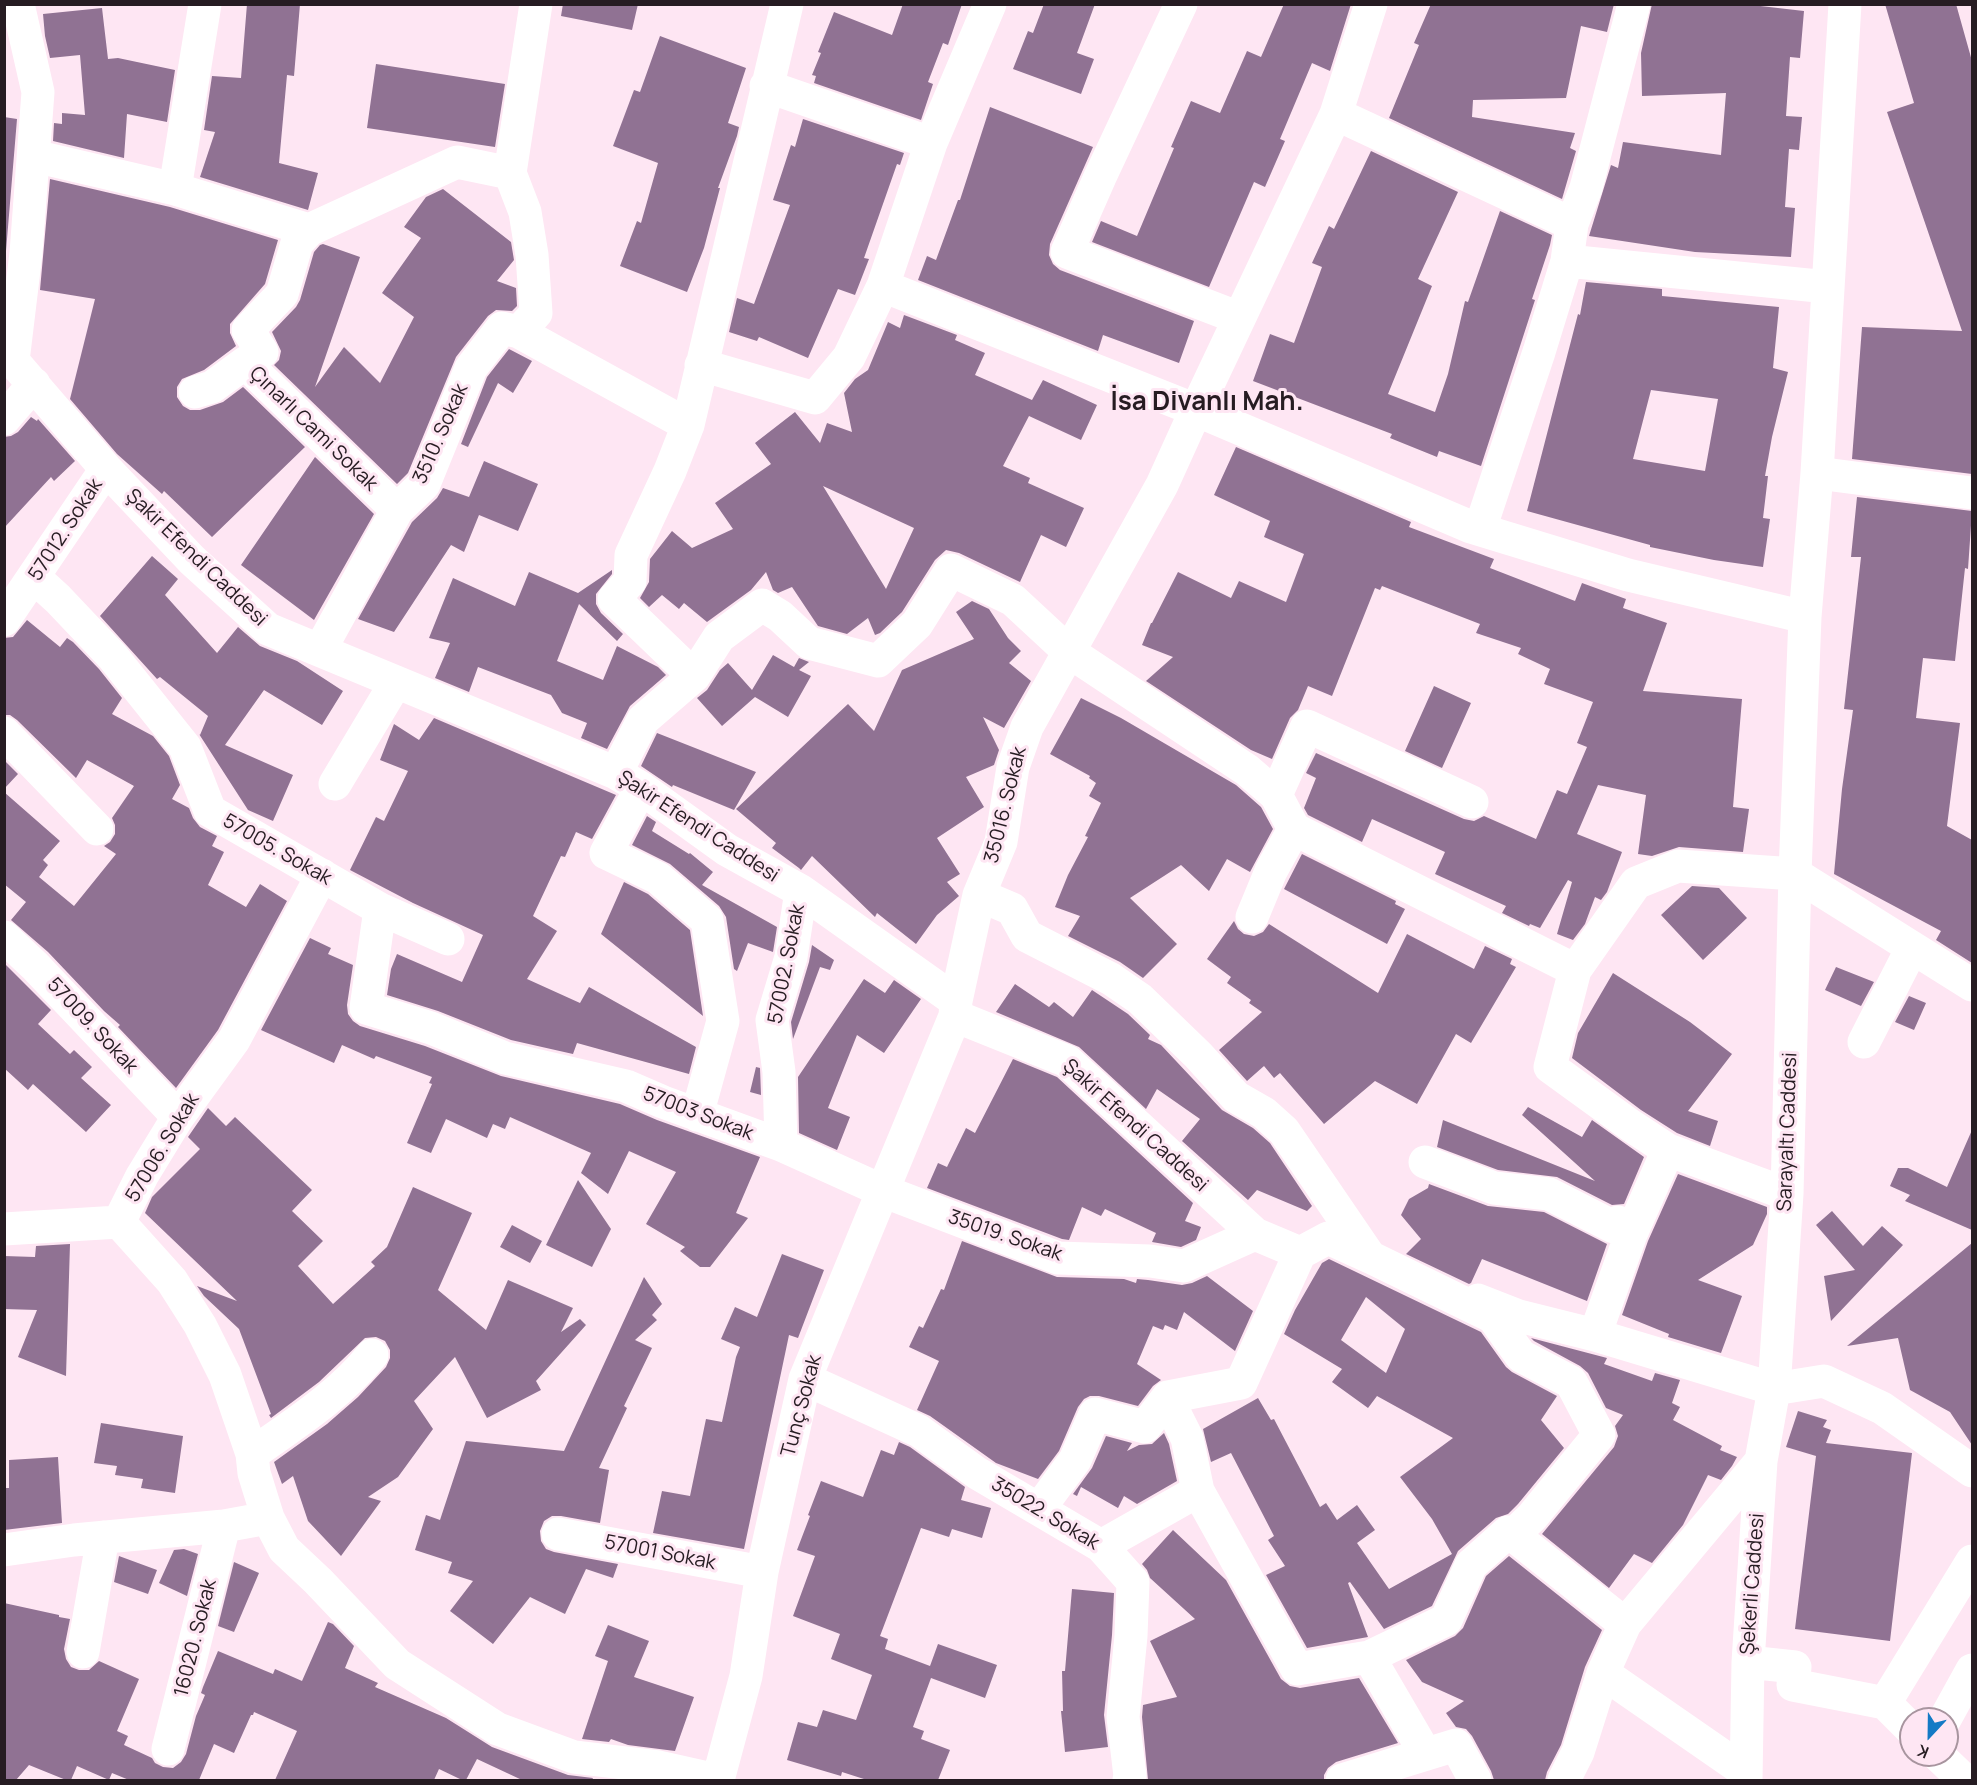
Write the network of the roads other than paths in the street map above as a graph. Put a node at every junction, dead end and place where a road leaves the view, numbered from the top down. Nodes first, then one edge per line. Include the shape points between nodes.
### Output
1 (18, 4) edge
2 (205, 4) edge
3 (536, 4) edge
4 (787, 4) edge
5 (990, 4) edge
6 (1181, 4) edge
7 (1371, 4) edge
8 (1634, 4) edge
9 (1845, 4) edge
10 (766, 86) junction
11 (1336, 114) junction
12 (931, 143) junction
13 (34, 156) junction
14 (510, 172) junction
15 (175, 189) junction
16 (1572, 224) junction
17 (309, 230) junction
18 (1567, 261) junction
19 (883, 286) junction
20 (1828, 287) junction
21 (1239, 318) junction
22 (519, 332) junction
23 (245, 363) junction
24 (701, 365) junction
25 (17, 367) edge
26 (195, 392) dead end
27 (1196, 410) junction
28 (4, 419) edge
29 (688, 425) junction
30 (106, 469) junction
31 (1817, 473) junction
32 (1972, 493) edge
33 (397, 510) junction
34 (1480, 529) junction
35 (35, 578) junction
36 (1805, 617) junction
37 (4, 621) edge
38 (320, 650) junction
39 (1068, 651) junction
40 (693, 676) junction
41 (396, 682) junction
42 (4, 733) edge
43 (628, 780) junction
44 (335, 784) dead end
45 (1276, 795) junction
46 (1472, 802) dead end
47 (96, 829) dead end
48 (1294, 829) junction
49 (1795, 874) junction
50 (322, 875) junction
51 (801, 891) junction
52 (980, 895) junction
53 (380, 909) junction
54 (1252, 917) dead end
55 (4, 937) edge
56 (448, 939) dead end
57 (1912, 948) junction
58 (1575, 970) junction
59 (1972, 985) edge
60 (956, 1008) junction
61 (1863, 1042) dead end
62 (696, 1115) junction
63 (178, 1117) junction
64 (781, 1145) junction
65 (1668, 1150) junction
66 (1425, 1162) dead end
67 (883, 1191) junction
68 (1787, 1194) junction
69 (119, 1222) junction
70 (4, 1229) edge
71 (1255, 1234) junction
72 (1631, 1234) junction
73 (1300, 1253) junction
74 (1370, 1257) junction
75 (1595, 1335) junction
76 (372, 1355) dead end
77 (805, 1379) junction
78 (1774, 1389) junction
79 (1168, 1397) junction
80 (252, 1454) junction
81 (1761, 1461) junction
82 (1972, 1471) edge
83 (1198, 1491) junction
84 (1039, 1509) junction
85 (268, 1518) junction
86 (224, 1526) junction
87 (558, 1534) dead end
88 (1513, 1535) junction
89 (103, 1538) junction
90 (1101, 1546) junction
91 (4, 1550) edge
92 (1972, 1562) edge
93 (762, 1572) junction
94 (1625, 1623) junction
95 (83, 1652) dead end
96 (1369, 1657) junction
97 (1748, 1662) junction
98 (1972, 1670) edge
99 (1603, 1673) junction
100 (1885, 1703) junction
101 (1952, 1707) edge
102 (1899, 1717) edge
103 (168, 1749) dead end
104 (1425, 1753) junction
105 (1950, 1767) edge
106 (599, 1770) edge
107 (1746, 1776) edge
108 (717, 1780) edge
109 (1129, 1780) edge
110 (1342, 1780) edge
111 (1475, 1780) edge
112 (1564, 1780) edge
113 (1964, 1780) edge

1 - 13 street via 38,92
2 - 15 street
3 - 14 street
4 - 10 street
5 - 12 street
6 - 21 street via 1067,252
7 - 11 street, 35016. Sokak
8 - 16 street via 1586,188
9 - 20 street, Sarayaltı Caddesi
10 - 12 street
10 - 24 street
11 - 16 street
11 - 21 street, 35016. Sokak
12 - 19 street
13 - 15 street
13 - 25 street
14 - 17 street via 457,162
14 - 22 street via 525,212 536,312
15 - 17 street
16 - 18 street
17 - 23 street via 297,243 282,294 248,330 262,352
18 - 20 street
18 - 34 street
19 - 24 street via 849,357 815,398
19 - 27 street
20 - 31 street, Sarayaltı Caddesi
21 - 27 street, 35016. Sokak
22 - 29 street
22 - 33 street, 3510. Sokak via 502,328 471,368 424,484
23 - 26 street, Çınarlı Cami Sokak via 212,387
23 - 33 street, Çınarlı Cami Sokak
24 - 29 street
25 - 28 street
25 - 30 street, Şakir Efendi Caddesi
27 - 34 street
27 - 39 street, 35016. Sokak via 1162,485
29 - 40 street via 631,555 630,581 614,599
30 - 35 street, 57012. Sokak
30 - 38 street, Şakir Efendi Caddesi via 192,560 268,630
31 - 32 street
31 - 36 street, Sarayaltı Caddesi
33 - 38 street, 3510. Sokak
34 - 36 street via 1628,575
35 - 37 street, 57012. Sokak
35 - 50 street, 57005. Sokak via 113,657 185,747 210,811
36 - 49 street, Sarayaltı Caddesi
38 - 41 street, Şakir Efendi Caddesi
39 - 40 street via 1013,600 951,570 917,624 878,661 809,643 762,605 719,637
39 - 45 street via 1247,770
39 - 52 street, 35016. Sokak via 1027,727 1013,767 1001,842
40 - 43 street via 643,720
41 - 43 street, Şakir Efendi Caddesi
41 - 44 street
42 - 47 street
43 - 51 street, Şakir Efendi Caddesi via 727,850
43 - 62 street via 606,853 658,878 707,920 723,1021
45 - 46 street via 1307,726
45 - 48 street
48 - 54 street
48 - 58 street
49 - 57 street
49 - 58 street via 1678,866 1636,883
49 - 68 street, Sarayaltı Caddesi
50 - 53 street, 57005. Sokak
50 - 63 street, 57006. Sokak via 234,1040
51 - 60 street, Şakir Efendi Caddesi
51 - 64 street, 57002. Sokak via 791,957 772,1020 779,1072
52 - 60 street, 35016. Sokak
52 - 74 street via 1012,909 1027,936 1111,979 1140,999 1236,1097 1264,1113 1284,1131
53 - 56 street, 57005. Sokak
53 - 62 street, 57003 Sokak via 366,1008 431,1028 506,1058 627,1086
55 - 63 street, 57009. Sokak
57 - 59 street
57 - 61 street
58 - 65 street via 1550,1067
60 - 67 street, Tunç Sokak
60 - 71 street, Şakir Efendi Caddesi via 1067,1061
62 - 64 street, 57003 Sokak
63 - 69 street, 57006. Sokak
64 - 67 street, 57003 Sokak
65 - 68 street
65 - 72 street
66 - 72 street via 1494,1188 1550,1194 1614,1227 1618,1222 1630,1227
67 - 71 street, 35019. Sokak via 1058,1258 1184,1266
67 - 77 street, Tunç Sokak
68 - 78 street, Sarayaltı Caddesi
69 - 70 street
69 - 80 street, 57006. Sokak via 172,1281 200,1325 225,1375
71 - 73 street
72 - 75 street
73 - 74 street via 1328,1239
73 - 79 street via 1241,1383
74 - 75 street via 1519,1316
74 - 88 street via 1493,1317 1521,1356 1572,1382 1599,1435
75 - 78 street
76 - 80 street via 338,1391
77 - 84 street, 35022. Sokak via 919,1431 977,1473
77 - 93 street, Tunç Sokak
78 - 81 street, Şekerli Caddesi
78 - 82 street via 1824,1381 1882,1408
79 - 83 street via 1187,1438
79 - 84 street via 1145,1426 1095,1414 1075,1460
80 - 85 street, 57006. Sokak
81 - 94 street
81 - 97 street, Şekerli Caddesi
83 - 90 street
83 - 96 street via 1297,1669
84 - 90 street, 35022. Sokak
85 - 86 street
85 - 106 street, 57006. Sokak via 284,1549 397,1664 498,1729
86 - 89 street
86 - 103 street, 16020. Sokak
87 - 93 street, 57001 Sokak
88 - 94 street
88 - 96 street via 1508,1532 1471,1565 1446,1620
89 - 91 street
89 - 95 street
90 - 109 street, 35022. Sokak via 1133,1582 1123,1717
92 - 100 street
93 - 108 street, Tunç Sokak via 746,1676
94 - 99 street
96 - 104 street
97 - 100 street via 1795,1667 1793,1685
97 - 107 street, Şekerli Caddesi
98 - 101 street
99 - 107 street
99 - 112 street via 1578,1752
100 - 102 street
104 - 110 street
104 - 111 street via 1456,1744
105 - 113 street
106 - 108 street, 57006. Sokak via 659,1767

